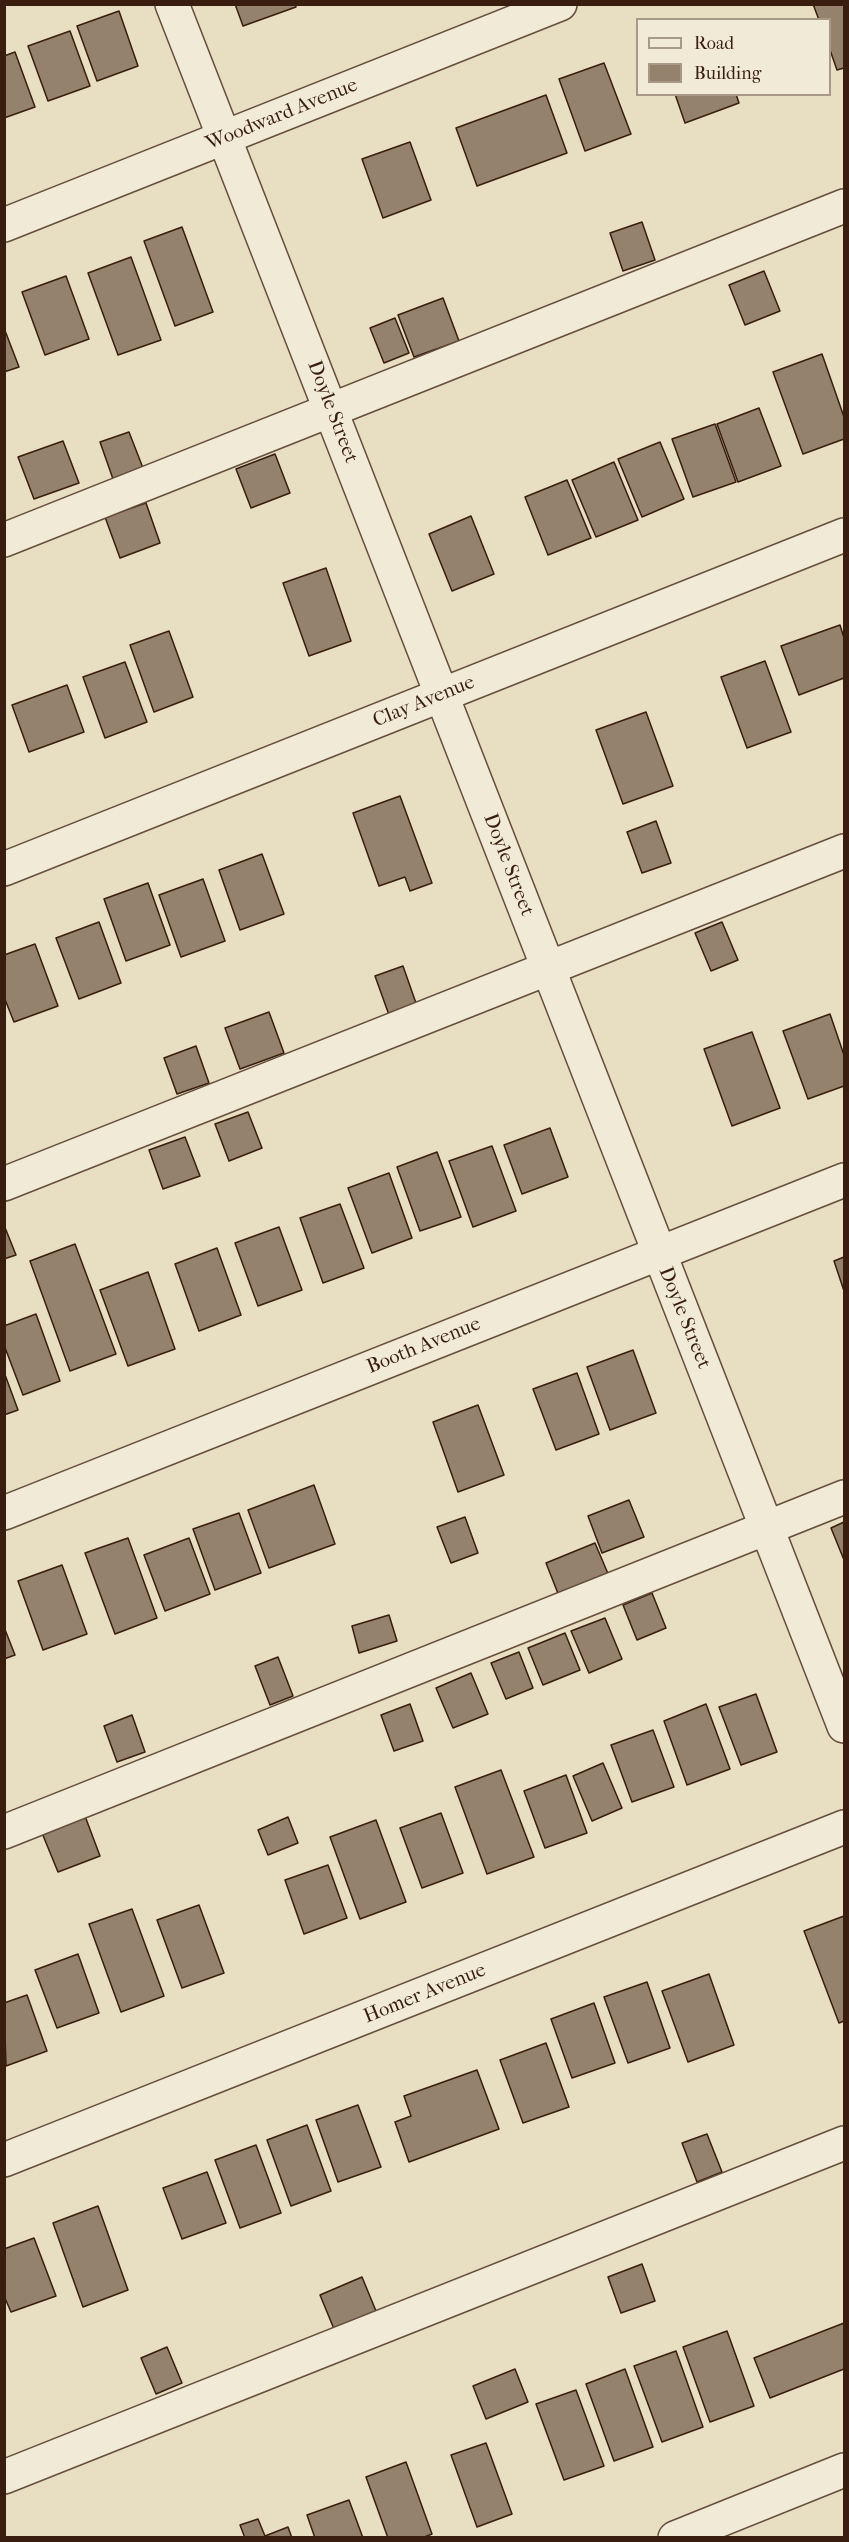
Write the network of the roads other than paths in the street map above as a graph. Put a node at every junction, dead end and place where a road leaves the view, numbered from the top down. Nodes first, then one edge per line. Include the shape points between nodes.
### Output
1 (172, 4) edge
2 (560, 4) edge
3 (224, 138) junction
4 (844, 206) edge
5 (4, 225) edge
6 (331, 411) junction
7 (844, 535) edge
8 (4, 540) edge
9 (442, 695) junction
10 (844, 851) edge
11 (4, 869) edge
12 (548, 968) junction
13 (844, 1180) edge
14 (4, 1184) edge
15 (659, 1254) junction
16 (844, 1497) edge
17 (4, 1513) edge
18 (767, 1527) junction
19 (844, 1726) edge
20 (844, 1827) edge
21 (4, 1832) edge
22 (844, 2143) edge
23 (4, 2160) edge
24 (844, 2470) edge
25 (4, 2477) edge
26 (675, 2538) edge

1 - 3 street, Doyle Street
2 - 3 street, Woodward Avenue
3 - 5 street, Woodward Avenue
3 - 6 street, Doyle Street
4 - 6 street
6 - 8 street
6 - 9 street, Doyle Street
7 - 9 street, Clay Avenue
9 - 11 street, Clay Avenue
9 - 12 street, Doyle Street
10 - 12 street
12 - 14 street
12 - 15 street, Doyle Street
13 - 15 street, Booth Avenue
15 - 17 street, Booth Avenue
15 - 18 street, Doyle Street
16 - 18 street
18 - 19 street, Doyle Street
18 - 21 street
20 - 23 street, Homer Avenue
22 - 25 street
24 - 26 street

